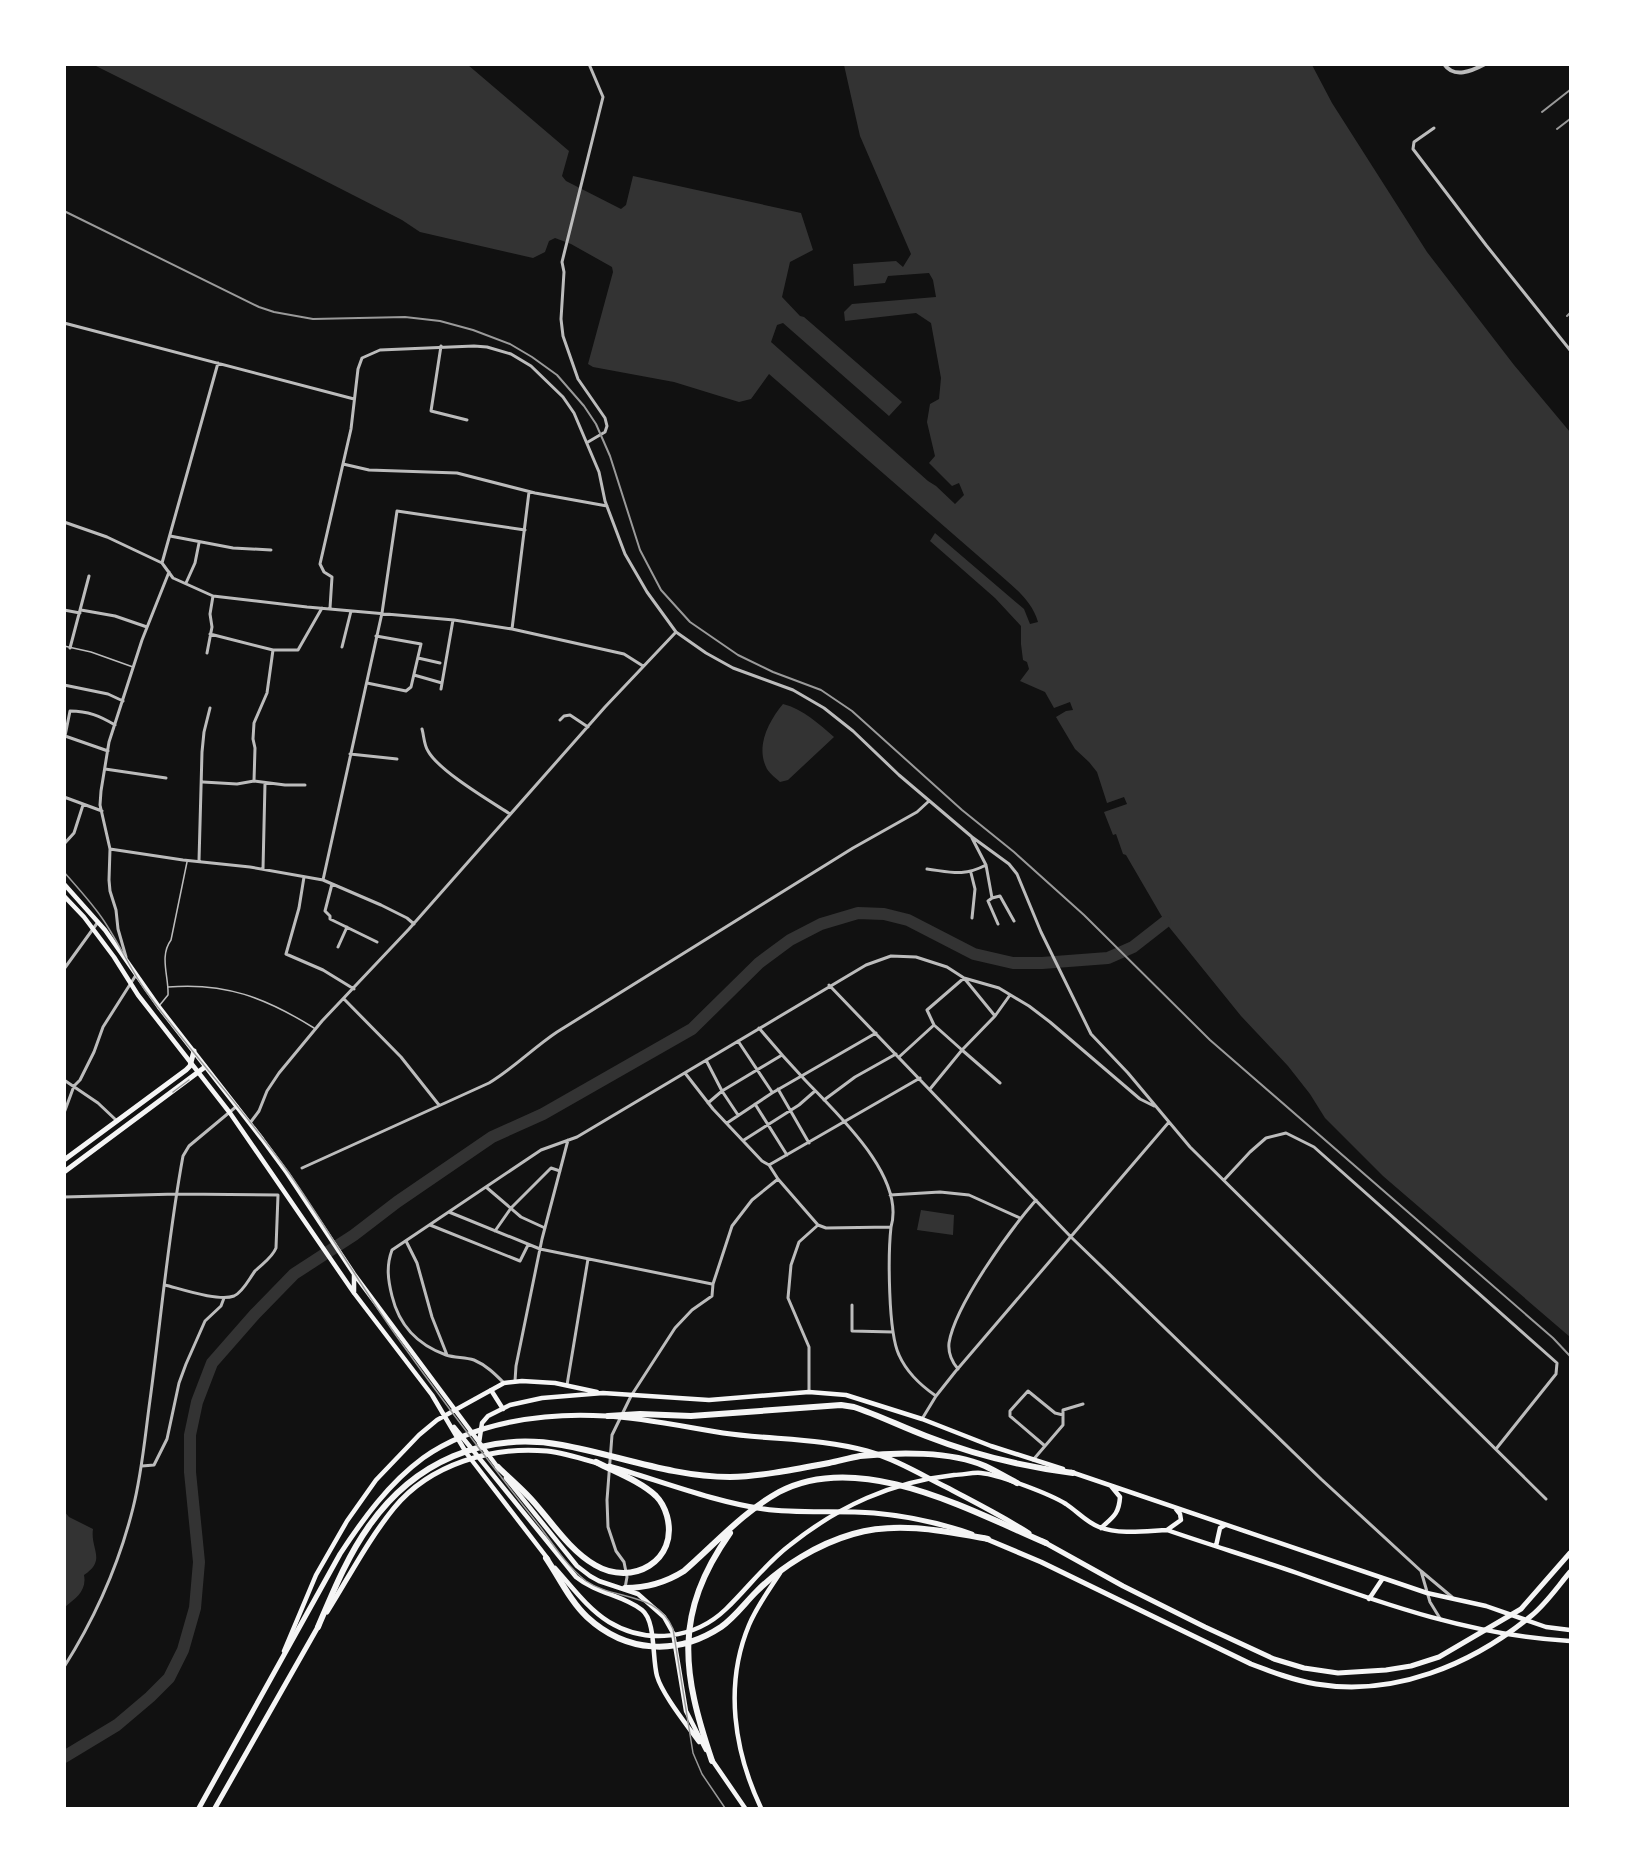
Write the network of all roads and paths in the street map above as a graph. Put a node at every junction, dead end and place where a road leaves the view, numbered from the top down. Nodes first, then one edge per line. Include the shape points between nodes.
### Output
1 (589, 64) edge
2 (1444, 64) edge
3 (1485, 64) edge
4 (1434, 128) dead end
5 (64, 324) edge
6 (441, 346) junction
7 (1570, 350) edge
8 (218, 363) junction
9 (354, 399) junction
10 (467, 420) dead end
11 (588, 442) junction
12 (342, 464) junction
13 (530, 492) junction
14 (607, 506) junction
15 (64, 522) edge
16 (525, 530) junction
17 (170, 536) junction
18 (199, 543) junction
19 (271, 550) dead end
20 (162, 563) junction
21 (169, 572) junction
22 (89, 576) dead end
23 (186, 583) junction
24 (213, 596) junction
25 (322, 608) junction
26 (330, 608) junction
27 (64, 610) edge
28 (351, 610) junction
29 (80, 611) junction
30 (382, 613) junction
31 (454, 620) junction
32 (147, 627) junction
33 (512, 629) junction
34 (676, 632) junction
35 (210, 634) junction
36 (376, 636) junction
37 (64, 646) edge
38 (342, 647) dead end
39 (70, 648) junction
40 (273, 650) junction
41 (207, 653) dead end
42 (418, 658) junction
43 (440, 663) dead end
44 (643, 666) junction
45 (134, 668) junction
46 (414, 675) junction
47 (367, 683) junction
48 (442, 683) junction
49 (64, 685) edge
50 (441, 689) dead end
51 (123, 701) junction
52 (210, 708) dead end
53 (67, 715) edge
54 (560, 720) dead end
55 (115, 725) junction
56 (588, 727) junction
57 (422, 729) dead end
58 (108, 751) junction
59 (350, 754) junction
60 (397, 759) dead end
61 (105, 769) junction
62 (166, 778) dead end
63 (254, 781) junction
64 (203, 782) junction
65 (265, 783) junction
66 (305, 785) dead end
67 (64, 797) edge
68 (929, 801) junction
69 (84, 805) junction
70 (102, 811) junction
71 (510, 814) junction
72 (972, 837) junction
73 (64, 844) edge
74 (110, 849) junction
75 (187, 860) junction
76 (199, 862) junction
77 (986, 865) junction
78 (262, 869) junction
79 (927, 869) dead end
80 (971, 873) junction
81 (304, 877) junction
82 (322, 880) junction
83 (64, 884) edge
84 (332, 884) junction
85 (64, 896) edge
86 (992, 898) junction
87 (972, 918) dead end
88 (1014, 921) dead end
89 (98, 922) junction
90 (414, 924) junction
91 (998, 924) dead end
92 (347, 927) junction
93 (377, 942) dead end
94 (338, 947) dead end
95 (64, 969) edge
96 (134, 973) junction
97 (964, 978) junction
98 (829, 985) junction
99 (168, 987) junction
100 (354, 989) junction
101 (1010, 995) junction
102 (344, 999) junction
103 (159, 1007) junction
104 (995, 1016) junction
105 (934, 1025) junction
106 (759, 1028) junction
107 (315, 1029) junction
108 (876, 1033) junction
109 (738, 1041) junction
110 (962, 1050) junction
111 (194, 1052) junction
112 (782, 1055) junction
113 (898, 1055) junction
114 (706, 1060) junction
115 (205, 1067) junction
116 (757, 1071) junction
117 (685, 1073) junction
118 (800, 1076) junction
119 (920, 1078) junction
120 (64, 1080) edge
121 (1000, 1083) dead end
122 (74, 1086) junction
123 (778, 1089) junction
124 (930, 1089) junction
125 (722, 1091) junction
126 (815, 1091) junction
127 (772, 1093) junction
128 (824, 1100) junction
129 (708, 1103) junction
130 (755, 1104) junction
131 (237, 1106) junction
132 (439, 1106) junction
133 (1156, 1107) junction
134 (791, 1110) junction
135 (64, 1113) edge
136 (738, 1115) junction
137 (116, 1120) junction
138 (1169, 1122) junction
139 (845, 1123) junction
140 (250, 1124) junction
141 (727, 1124) junction
142 (768, 1125) junction
143 (568, 1140) junction
144 (744, 1140) junction
145 (809, 1143) junction
146 (787, 1155) junction
147 (65, 1160) edge
148 (769, 1166) junction
149 (302, 1168) dead end
150 (560, 1171) junction
151 (64, 1172) edge
152 (778, 1179) junction
153 (1224, 1180) junction
154 (486, 1187) junction
155 (177, 1194) junction
156 (890, 1195) junction
157 (64, 1197) edge
158 (1036, 1200) junction
159 (511, 1208) junction
160 (449, 1212) junction
161 (1020, 1218) junction
162 (430, 1225) junction
163 (818, 1225) junction
164 (891, 1227) junction
165 (545, 1228) junction
166 (495, 1231) junction
167 (1071, 1237) junction
168 (406, 1241) junction
169 (529, 1245) junction
170 (540, 1249) junction
171 (588, 1259) junction
172 (354, 1274) junction
173 (713, 1284) junction
174 (165, 1285) junction
175 (354, 1293) junction
176 (224, 1298) junction
177 (852, 1305) dead end
178 (893, 1332) junction
179 (447, 1356) junction
180 (958, 1369) junction
181 (515, 1381) junction
182 (504, 1383) junction
183 (567, 1385) junction
184 (491, 1390) junction
185 (809, 1392) junction
186 (603, 1393) junction
187 (631, 1396) junction
188 (936, 1396) junction
189 (1083, 1404) dead end
190 (503, 1408) junction
191 (456, 1410) junction
192 (1063, 1415) junction
193 (444, 1416) junction
194 (608, 1416) junction
195 (922, 1419) junction
196 (479, 1443) junction
197 (1045, 1446) junction
198 (1496, 1449) junction
199 (1033, 1460) junction
200 (596, 1462) junction
201 (142, 1466) junction
202 (498, 1467) junction
203 (1073, 1473) junction
204 (1017, 1483) junction
205 (1109, 1484) junction
206 (1546, 1499) dead end
207 (1176, 1508) junction
208 (737, 1523) junction
209 (1226, 1525) junction
210 (1101, 1528) junction
211 (1167, 1530) junction
212 (988, 1539) junction
213 (1046, 1543) junction
214 (1216, 1546) junction
215 (1570, 1553) edge
216 (546, 1557) junction
217 (782, 1571) junction
218 (1421, 1571) junction
219 (1570, 1572) edge
220 (1383, 1578) junction
221 (625, 1588) junction
222 (1427, 1593) junction
223 (1369, 1599) junction
224 (1456, 1600) junction
225 (648, 1602) junction
226 (642, 1610) junction
227 (1442, 1622) junction
228 (318, 1627) junction
229 (1570, 1630) edge
230 (1570, 1641) edge
231 (64, 1667) edge
232 (273, 1678) junction
233 (706, 1750) junction
234 (712, 1761) junction
235 (199, 1809) edge
236 (215, 1809) edge
237 (745, 1809) edge
238 (761, 1809) edge

1 - 11 street via 603,97 562,262 561,319 578,379 607,426 605,432
2 - 3 street via 1456,72 1470,72
4 - 7 street via 1414,142 1413,149
5 - 8 street
6 - 9 street via 380,350 362,358
6 - 10 street via 431,411
6 - 11 street via 487,347 511,354 531,366 563,397
8 - 9 street
8 - 17 street
9 - 12 street
11 - 14 street
12 - 13 street via 369,470 457,473
12 - 26 street via 320,564 332,578
13 - 14 street
13 - 16 street
14 - 34 street via 625,554 646,592
15 - 20 street
16 - 30 street via 397,511
16 - 33 street
17 - 18 street
17 - 20 street
18 - 19 street
18 - 23 street
20 - 21 street
21 - 23 street
21 - 32 street
22 - 29 street
23 - 24 street
24 - 25 street
24 - 35 street
25 - 26 street
25 - 40 street via 298,650
26 - 28 street
27 - 29 street
28 - 30 street
28 - 38 street
29 - 32 street via 115,616
29 - 39 street
30 - 31 street
30 - 36 street
31 - 33 street
31 - 48 street
32 - 45 street
33 - 44 street via 624,654
34 - 44 street
34 - 68 street via 733,668 793,690 824,708
35 - 40 street
35 - 41 street
36 - 42 street via 421,644
36 - 47 street
37 - 39 lane
39 - 45 lane
40 - 63 street via 267,693 254,723
42 - 43 street
42 - 46 street
44 - 56 street
45 - 51 street
46 - 47 street via 406,691
46 - 48 street
47 - 59 street
48 - 50 street
49 - 51 street
51 - 55 street
52 - 64 street via 204,732
53 - 55 street via 70,711 85,711
53 - 58 street via 64,736
54 - 56 street via 570,715
55 - 58 street
56 - 71 street
57 - 71 street via 429,752 437,762
58 - 61 street
59 - 60 street
59 - 82 street
61 - 62 street
61 - 70 street
63 - 64 street
63 - 65 street
64 - 76 street
65 - 66 street
65 - 78 street
67 - 69 street
68 - 72 street
68 - 132 street via 917,812 557,1032 499,1078
69 - 70 street
69 - 73 street via 74,834
70 - 74 street
71 - 90 street
72 - 77 street
72 - 133 street via 1017,874 1091,1034
74 - 75 street
74 - 96 street via 110,891 123,950
75 - 76 street
75 - 99 lane via 171,940 166,946
76 - 78 street
77 - 80 street
77 - 86 street
78 - 81 street
79 - 80 street
80 - 87 street via 975,889
81 - 82 street
81 - 100 street via 286,954
82 - 84 street
83 - 89 main road
84 - 90 street
84 - 92 street via 325,910 330,919
85 - 175 main road via 84,917 138,995 230,1113
86 - 88 street via 1000,896
86 - 91 street via 988,901
89 - 95 street
89 - 96 main road
90 - 100 street
92 - 93 street
92 - 94 street
96 - 103 main road
96 - 122 street
97 - 98 street via 947,967 916,957 891,956
97 - 101 street
97 - 104 street
97 - 105 street via 927,1010
98 - 106 street
98 - 108 street
99 - 103 lane via 168,995
99 - 107 lane via 231,989 275,1006
100 - 102 street
101 - 104 street
101 - 133 street via 1050,1022 1140,1099
102 - 107 street
102 - 132 street via 401,1058
103 - 111 main road
104 - 110 street
105 - 110 street
105 - 113 street
106 - 109 street
106 - 112 street
107 - 140 street via 279,1073
108 - 113 street
108 - 118 street
109 - 114 street
109 - 116 street
110 - 121 street
110 - 124 street
111 - 115 main road
111 - 137 main road via 186,1070
112 - 116 street
112 - 118 street
113 - 119 street
113 - 128 street via 855,1077
114 - 117 street
114 - 125 street
115 - 131 main road
115 - 151 main road
116 - 125 street
116 - 127 street
117 - 129 street
117 - 143 street
118 - 123 street
118 - 126 street
119 - 124 street
119 - 139 street
120 - 122 street
122 - 135 street
122 - 137 street
123 - 127 street
123 - 134 street
124 - 158 street
125 - 129 street
125 - 136 street
126 - 128 street
126 - 134 street
127 - 130 street
128 - 139 street
129 - 141 street
130 - 136 street
130 - 142 street
131 - 140 main road
131 - 155 street via 189,1146 183,1156
132 - 149 street
133 - 138 street
134 - 142 street
134 - 145 street
136 - 141 street
137 - 147 main road
138 - 153 street
138 - 167 street
139 - 145 street
139 - 156 street via 881,1171
140 - 172 main road
141 - 144 street
142 - 144 street
142 - 146 street
143 - 150 street
143 - 154 street via 541,1150
144 - 148 street
145 - 146 street
146 - 148 street
148 - 152 street
150 - 159 street via 551,1168
150 - 165 street
152 - 163 street
152 - 173 street via 752,1200 732,1226
153 - 198 street
153 - 198 street via 1266,1138 1286,1132 1314,1147 1557,1363 1556,1374
154 - 159 street
154 - 160 street
155 - 157 street
155 - 174 street
155 - 176 street via 278,1195 273,1256 262,1263 240,1292
156 - 161 street via 940,1192 969,1196
156 - 164 street
158 - 161 street
158 - 167 street
159 - 165 street
159 - 166 street
160 - 162 street
160 - 166 street
161 - 180 street via 975,1286 956,1325 949,1344
162 - 168 street
162 - 169 street via 520,1262
163 - 164 street
163 - 185 street via 799,1242 791,1265 788,1298 809,1347
164 - 178 street
165 - 170 street
166 - 169 street
167 - 180 street
167 - 218 street
168 - 179 street
168 - 179 street via 392,1251 388,1261 396,1313 414,1337
169 - 170 street
170 - 171 street
170 - 181 street
171 - 173 street
171 - 183 street
172 - 175 main road
172 - 191 main road
173 - 187 street via 712,1296 675,1328
174 - 176 street
174 - 201 street
175 - 193 main road
176 - 201 street via 205,1321 186,1364 166,1439 154,1466
177 - 178 street via 852,1331
178 - 188 street via 906,1368
179 - 182 street via 473,1360
180 - 188 street
181 - 182 main road
181 - 183 main road
182 - 184 main road
183 - 186 main road
184 - 190 main road
184 - 191 main road
185 - 187 main road via 709,1400
185 - 195 main road via 846,1395
186 - 187 main road
186 - 190 main road via 542,1398
187 - 221 street via 612,1436 607,1500 608,1527 624,1562
188 - 195 street
189 - 192 street via 1063,1410
190 - 196 main road via 482,1423
191 - 193 main road
191 - 196 main road
192 - 197 street via 1063,1425
192 - 197 street via 1028,1391 1010,1411 1010,1416
193 - 216 main road via 467,1454
193 - 226 main road via 576,1577 588,1587
193 - 232 main road via 394,1460 347,1521 316,1575
194 - 203 highway via 691,1416 842,1405 937,1440 1033,1468
194 - 213 main road via 837,1444 866,1451 898,1461
194 - 232 main road via 558,1416 485,1429 424,1458 387,1491 361,1523
195 - 199 main road
196 - 202 main road
197 - 199 street
198 - 206 street
199 - 203 main road
200 - 202 highway via 656,1496 664,1508 669,1524 668,1542 660,1558 644,1569 627,1574 609,1572 582,1556
200 - 212 main road via 731,1503 786,1512 903,1517
200 - 228 main road via 548,1451 489,1454 461,1461 429,1478 395,1507 373,1536
201 - 231 street via 117,1558 92,1619
202 - 221 main road via 577,1566 599,1581
203 - 205 main road
204 - 210 main road via 1066,1504
204 - 216 main road via 981,1473 951,1476 859,1500 788,1546 725,1611 681,1635 643,1636 610,1623 591,1608
204 - 228 highway via 984,1466 915,1454 859,1456 732,1477 685,1473 559,1444 489,1444 440,1461 390,1500 355,1549
205 - 207 main road
205 - 210 main road via 1120,1497 1119,1508
207 - 209 main road
207 - 211 main road via 1181,1520
208 - 213 highway via 782,1491 809,1482 862,1478 924,1491
208 - 221 highway via 684,1571 658,1584
208 - 234 highway via 708,1566 691,1610 688,1632 694,1700
209 - 214 main road via 1220,1528
209 - 220 main road
210 - 211 main road
211 - 214 main road
212 - 217 highway via 902,1527 853,1534 810,1552
212 - 219 main road via 1251,1664 1283,1676 1337,1686 1412,1680 1450,1667 1533,1615
213 - 215 main road via 1123,1586 1274,1659 1338,1673 1386,1670 1439,1657 1521,1609
214 - 223 main road
216 - 217 highway via 587,1617 615,1636 649,1646 686,1644 723,1626
217 - 238 main road via 749,1624 735,1685 739,1742
218 - 222 street
218 - 224 street
220 - 222 main road
220 - 223 main road
221 - 225 main road
222 - 224 main road
222 - 227 street
223 - 227 main road
224 - 229 main road via 1546,1627
225 - 226 main road
225 - 233 main road via 664,1617 673,1633 686,1711
226 - 233 main road via 650,1623 661,1684
227 - 230 main road
228 - 236 main road
232 - 235 main road
233 - 234 main road
234 - 237 main road

